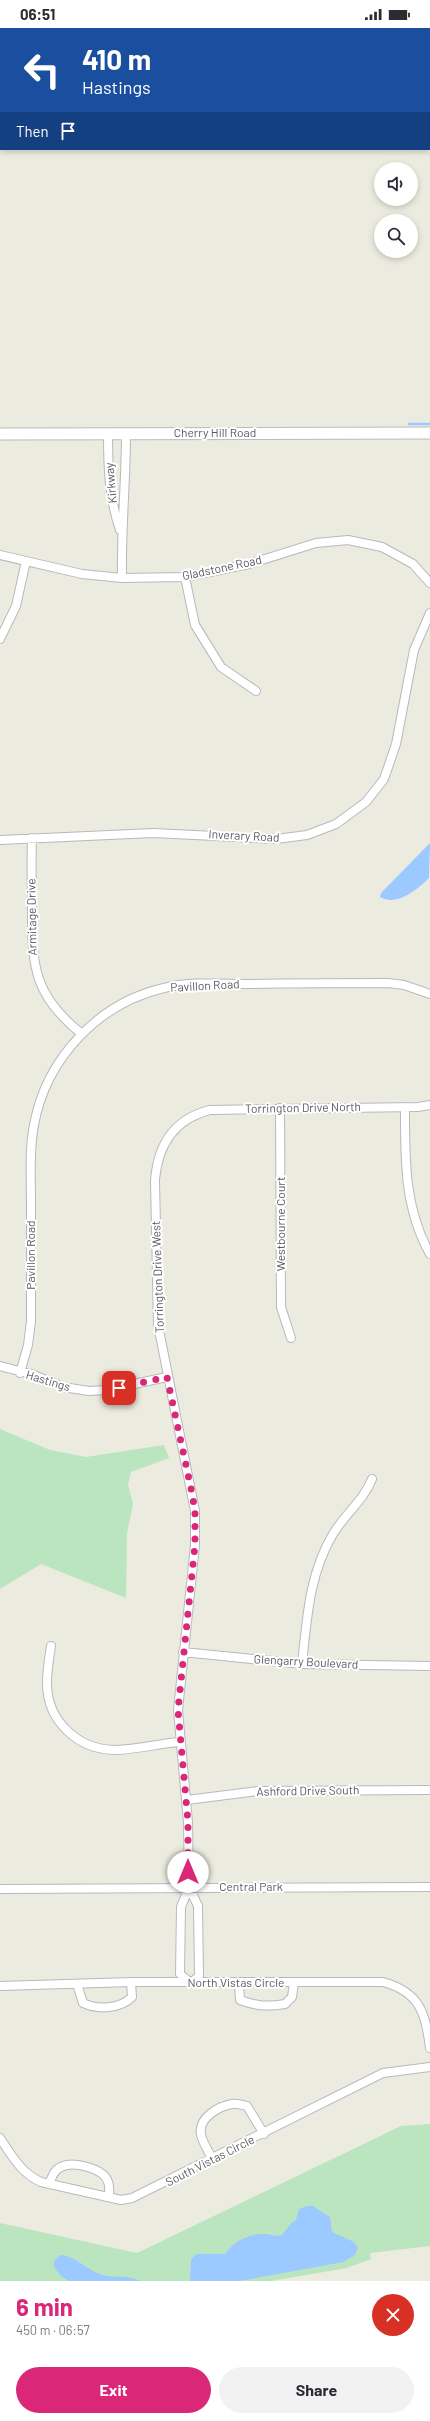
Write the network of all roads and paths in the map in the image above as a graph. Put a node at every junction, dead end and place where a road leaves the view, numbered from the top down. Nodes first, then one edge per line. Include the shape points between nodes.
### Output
1 (126, 433) junction
2 (430, 433) edge
3 (0, 434) edge
4 (108, 434) junction
5 (120, 530) junction
6 (0, 555) edge
7 (26, 561) junction
8 (185, 577) junction
9 (122, 578) junction
10 (430, 583) edge
11 (430, 613) edge
12 (0, 639) edge
13 (256, 691) dead end
14 (32, 838) junction
15 (0, 840) edge
16 (430, 994) edge
17 (82, 1034) junction
18 (430, 1105) edge
19 (405, 1107) junction
20 (280, 1108) junction
21 (179, 1125) joint
22 (430, 1254) edge
23 (291, 1338) dead end
24 (0, 1366) edge
25 (20, 1373) junction
26 (167, 1377) junction
27 (372, 1479) dead end
28 (51, 1646) dead end
29 (183, 1652) junction
30 (302, 1664) junction
31 (430, 1666) edge
32 (179, 1742) junction
33 (430, 1790) edge
34 (187, 1800) junction
35 (430, 1886) edge
36 (188, 1887) junction
37 (0, 1889) edge
38 (131, 1982) junction
39 (190, 1983) junction
40 (239, 1983) junction
41 (294, 1983) junction
42 (77, 1984) junction
43 (0, 1986) edge
44 (430, 2048) edge
45 (430, 2067) edge
46 (264, 2134) junction
47 (0, 2138) edge
48 (213, 2160) junction
49 (49, 2184) junction
50 (109, 2197) junction

1 - 2 main road, Cherry Hill Road
1 - 4 main road, Cherry Hill Road
1 - 5 street, Kirkway via 126,487
3 - 4 main road, Cherry Hill Road
4 - 5 street, Kirkway via 109,483 112,507
5 - 9 street, Kirkway
6 - 7 street, Gladstone Road
7 - 9 street, Gladstone Road via 82,574
7 - 12 street via 16,606
8 - 9 street, Gladstone Road
8 - 10 street, Gladstone Road via 249,564 316,543 348,540 382,547 413,564
8 - 13 street via 195,625 221,667
11 - 14 street, Inverary Road via 414,650 396,744 384,779 366,802 336,824 307,835 276,839 153,833
14 - 15 street
14 - 17 street, Armitage Drive via 31,944 36,973 48,999 58,1013
16 - 17 street, Pavillon Road via 404,985 388,983 187,984 151,991 126,1002 101,1017
17 - 25 street, Pavillon Road via 64,1053 51,1074 33,1126 30,1161 31,1321 28,1345
18 - 19 street, Torrington Drive North
19 - 20 street, Torrington Drive North
19 - 22 street via 405,1162 410,1202 421,1238
20 - 21 street, Torrington Drive North via 210,1110 189,1117
20 - 23 street, Westbourne Court via 282,1307
21 - 26 street, Torrington Drive West via 167,1137 161,1149 155,1180 158,1325
24 - 25 street, Hastings
25 - 26 street, Hastings via 31,1374 63,1387 89,1391 106,1390
26 - 29 street, Torrington Drive West via 195,1511 195,1545
27 - 30 street via 368,1490 333,1534 317,1570 309,1603
28 - 32 street via 47,1682 50,1704 59,1722 73,1736 89,1745 107,1749
29 - 30 street, Glengarry Boulevard
29 - 32 street, Torrington Drive West via 178,1710
30 - 31 street, Glengarry Boulevard
32 - 34 street, Torrington Drive West
33 - 34 street, Ashford Drive South via 258,1791
34 - 36 street, Torrington Drive West
35 - 36 street, Central Park
36 - 37 street, Central Park
36 - 39 street via 181,1907 180,1974
36 - 39 street via 198,1906 199,1976
38 - 39 street, North Vistas Circle
38 - 42 street, North Vistas Circle
38 - 42 street via 132,1997 118,2006 90,2006 83,2003
39 - 40 street, North Vistas Circle
40 - 41 street, North Vistas Circle
40 - 41 street via 240,2000 254,2005 272,2006 285,2004 292,1996
41 - 44 street, North Vistas Circle via 373,1981 399,1987 418,2005 427,2022
42 - 43 street, North Vistas Circle
45 - 46 street, South Vistas Circle via 383,2073
46 - 48 street, South Vistas Circle
46 - 48 street via 248,2106 231,2104 206,2116 201,2125 201,2134
47 - 49 street, South Vistas Circle via 20,2168 30,2177
48 - 50 street, South Vistas Circle via 132,2198 121,2200
49 - 50 street, South Vistas Circle
49 - 50 street via 55,2171 63,2166 94,2169 103,2173 108,2181

